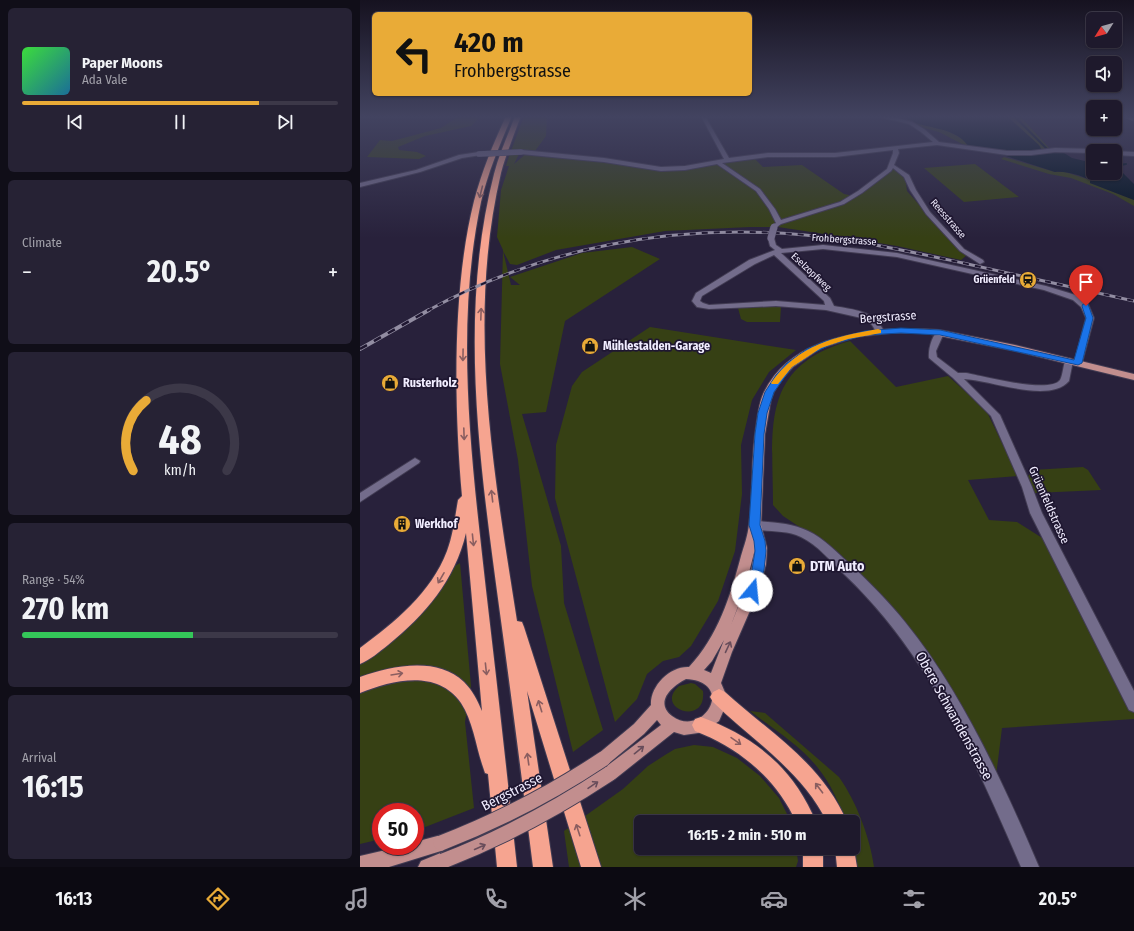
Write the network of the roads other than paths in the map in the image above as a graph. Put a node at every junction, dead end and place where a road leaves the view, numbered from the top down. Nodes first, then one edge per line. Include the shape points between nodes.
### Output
1 (460, 156) edge
2 (492, 156) edge
3 (503, 156) edge
4 (567, 156) edge
5 (724, 156) edge
6 (756, 156) edge
7 (895, 156) edge
8 (726, 160) junction
9 (719, 162) junction
10 (893, 166) junction
11 (360, 185) edge
12 (777, 225) junction
13 (778, 252) junction
14 (980, 262) dead end
15 (831, 308) junction
16 (880, 331) junction
17 (940, 333) junction
18 (1073, 362) junction
19 (956, 376) junction
20 (1134, 376) edge
21 (415, 461) dead end
22 (468, 487) junction
23 (360, 498) edge
24 (755, 525) junction
25 (504, 590) junction
26 (360, 657) edge
27 (693, 673) junction
28 (360, 685) edge
29 (717, 690) junction
30 (1134, 705) edge
31 (658, 708) junction
32 (672, 725) junction
33 (701, 725) junction
34 (499, 788) junction
35 (803, 815) edge
36 (834, 815) edge
37 (813, 855) edge
38 (846, 855) edge
39 (360, 865) edge
40 (427, 867) edge
41 (507, 867) edge
42 (543, 867) edge
43 (591, 867) edge
44 (813, 867) edge
45 (847, 867) edge
46 (1030, 867) edge

1 - 11 street, bridge via 418,171
2 -> 22 highway via 476,212 467,272 463,358
25 -> 3 highway via 485,425 481,353 484,258 492,200
4 - 9 street, bridge via 661,169
5 - 8 street
6 - 8 street
7 - 10 street
8 - 9 street
9 - 12 street via 758,190 772,208
10 - 12 street via 842,203
10 - 14 street, Reesstrasse via 907,176 928,213 962,250
12 - 13 street, Eselzopfweg, bridge via 771,238
13 - 15 street, Eselzopfweg via 827,300
13 - 15 street, Frohbergstrasse via 738,270 699,295 696,298 697,303 709,307 774,303
13 - 18 street, Frohbergstrasse via 823,247 898,255 1067,294 1083,303 1090,318
15 - 16 street, Frohbergstrasse via 868,317 876,322
16 - 17 main road, Bergstrasse
16 - 24 main road, Bergstrasse via 847,337 814,349 790,365 769,392 760,434
17 - 18 main road, Bergstrasse
17 - 19 street, Grüenfeldstrasse via 932,351 933,358
18 - 19 street, Frohbergstrasse via 1064,381 1054,388 1037,389
18 - 20 main road, Bergstrasse
19 - 30 street, Grüenfeldstrasse via 995,415 1036,513
21 - 23 street
22 -> 26 highway via 454,549 437,585 404,623
22 -> 34 highway
24 - 27 main road, Bergstrasse via 739,588 729,614 707,657
29 -> 24 main road, Bergstrasse via 725,653 748,602 758,570 761,551
24 - 46 street, Obere Schwandenstrasse via 794,530 807,535 849,570 884,606 917,648 940,684 976,750
42 -> 25 highway
43 -> 25 highway
27 - 29 main road via 701,674
27 - 31 main road via 676,675 663,686
28 -> 34 highway via 387,676 413,673 437,676 459,688 467,697 474,712
29 - 33 main road, Bergstrasse via 719,704 713,716
36 -> 29 highway via 823,794 805,772 741,718
31 - 32 main road via 666,721
31 - 39 main road, Bergstrasse, bridge via 639,729 603,759 530,804 492,824 441,843
32 - 33 main road via 686,728
40 -> 32 main road, bridge via 472,851 519,829 566,802 609,774
33 -> 35 highway via 728,735 763,763 785,786
34 - 41 highway
37 - 44 highway
38 - 45 highway

